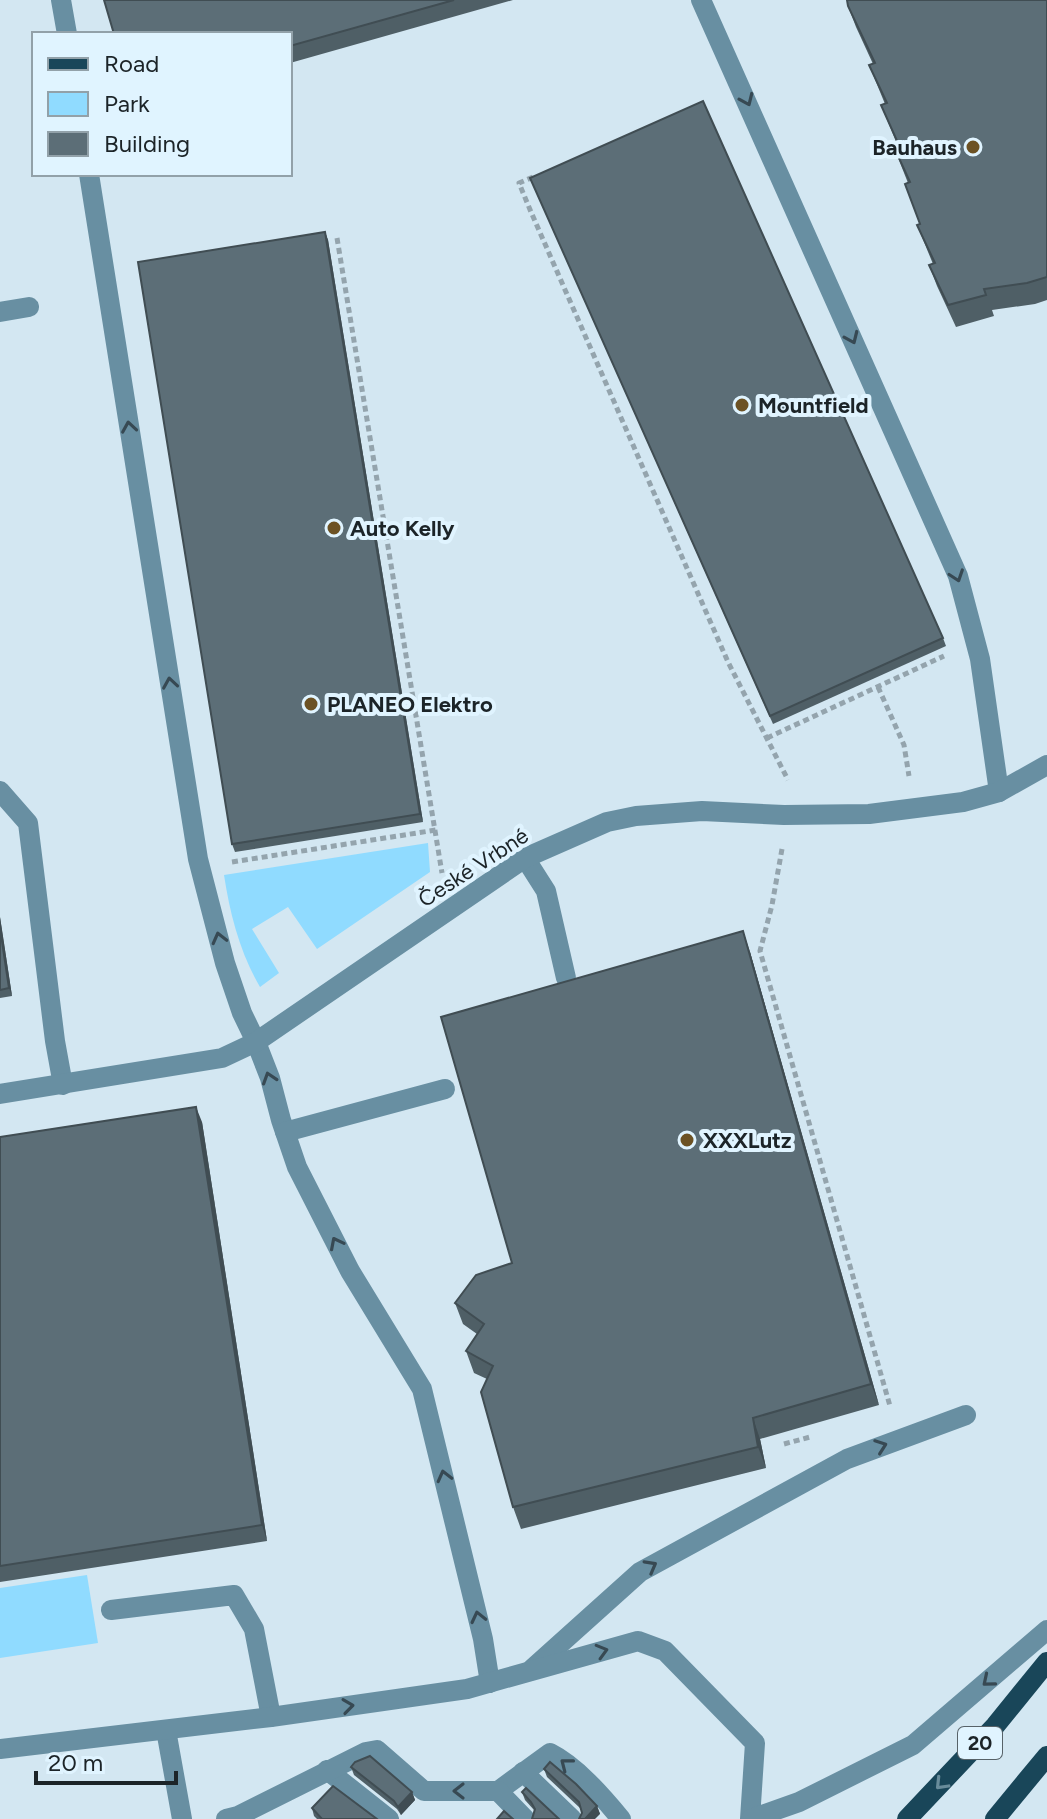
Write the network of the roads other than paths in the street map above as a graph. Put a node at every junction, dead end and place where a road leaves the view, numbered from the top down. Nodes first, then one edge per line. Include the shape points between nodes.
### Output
1 (61, 0) edge
2 (701, 0) edge
3 (67, 32) edge
4 (89, 176) edge
5 (29, 307) dead end
6 (0, 312) edge
7 (1047, 765) edge
8 (0, 791) edge
9 (999, 792) junction
10 (525, 858) junction
11 (566, 978) edge
12 (256, 1042) junction
13 (63, 1085) junction
14 (445, 1089) dead end
15 (0, 1094) edge
16 (285, 1132) junction
17 (966, 1415) dead end
18 (111, 1610) dead end
19 (1047, 1630) edge
20 (1047, 1662) edge
21 (529, 1672) junction
22 (490, 1683) junction
23 (271, 1717) junction
24 (166, 1730) junction
25 (0, 1749) edge
26 (1047, 1756) edge
27 (327, 1770) junction
28 (523, 1772) junction
29 (498, 1791) junction
30 (182, 1819) edge
31 (226, 1819) edge
32 (389, 1819) edge
33 (525, 1819) edge
34 (572, 1819) edge
35 (621, 1819) edge
36 (750, 1819) edge
37 (907, 1819) edge
38 (995, 1819) edge

1 - 3 street
2 -> 9 street via 958,576 980,659
12 -> 4 street via 225,963 201,869
5 - 6 street
7 - 9 street, České Vrbné
8 - 13 street via 28,823
9 - 10 street, České Vrbné via 869,814 702,811 636,816 607,822
10 - 11 street via 546,891
10 - 12 street, České Vrbné
12 - 13 street, České Vrbné via 222,1058
16 -> 12 street
13 - 15 street, České Vrbné
14 - 16 street
22 -> 16 street via 422,1389 350,1271
21 -> 17 street via 640,1572 847,1459
18 - 23 street via 234,1595 254,1629
19 -> 36 street via 913,1745 799,1802
20 -> 37 main road, 20
21 - 22 street
21 -> 36 street via 638,1641 665,1651 755,1743
23 -> 22 street
23 - 24 street
24 - 25 street
24 - 30 street
26 - 38 main road, 20
29 -> 27 street via 424,1791 377,1750
27 - 31 street
27 - 32 street
28 - 29 street
28 - 34 street
35 -> 28 street via 550,1753
29 - 33 street

